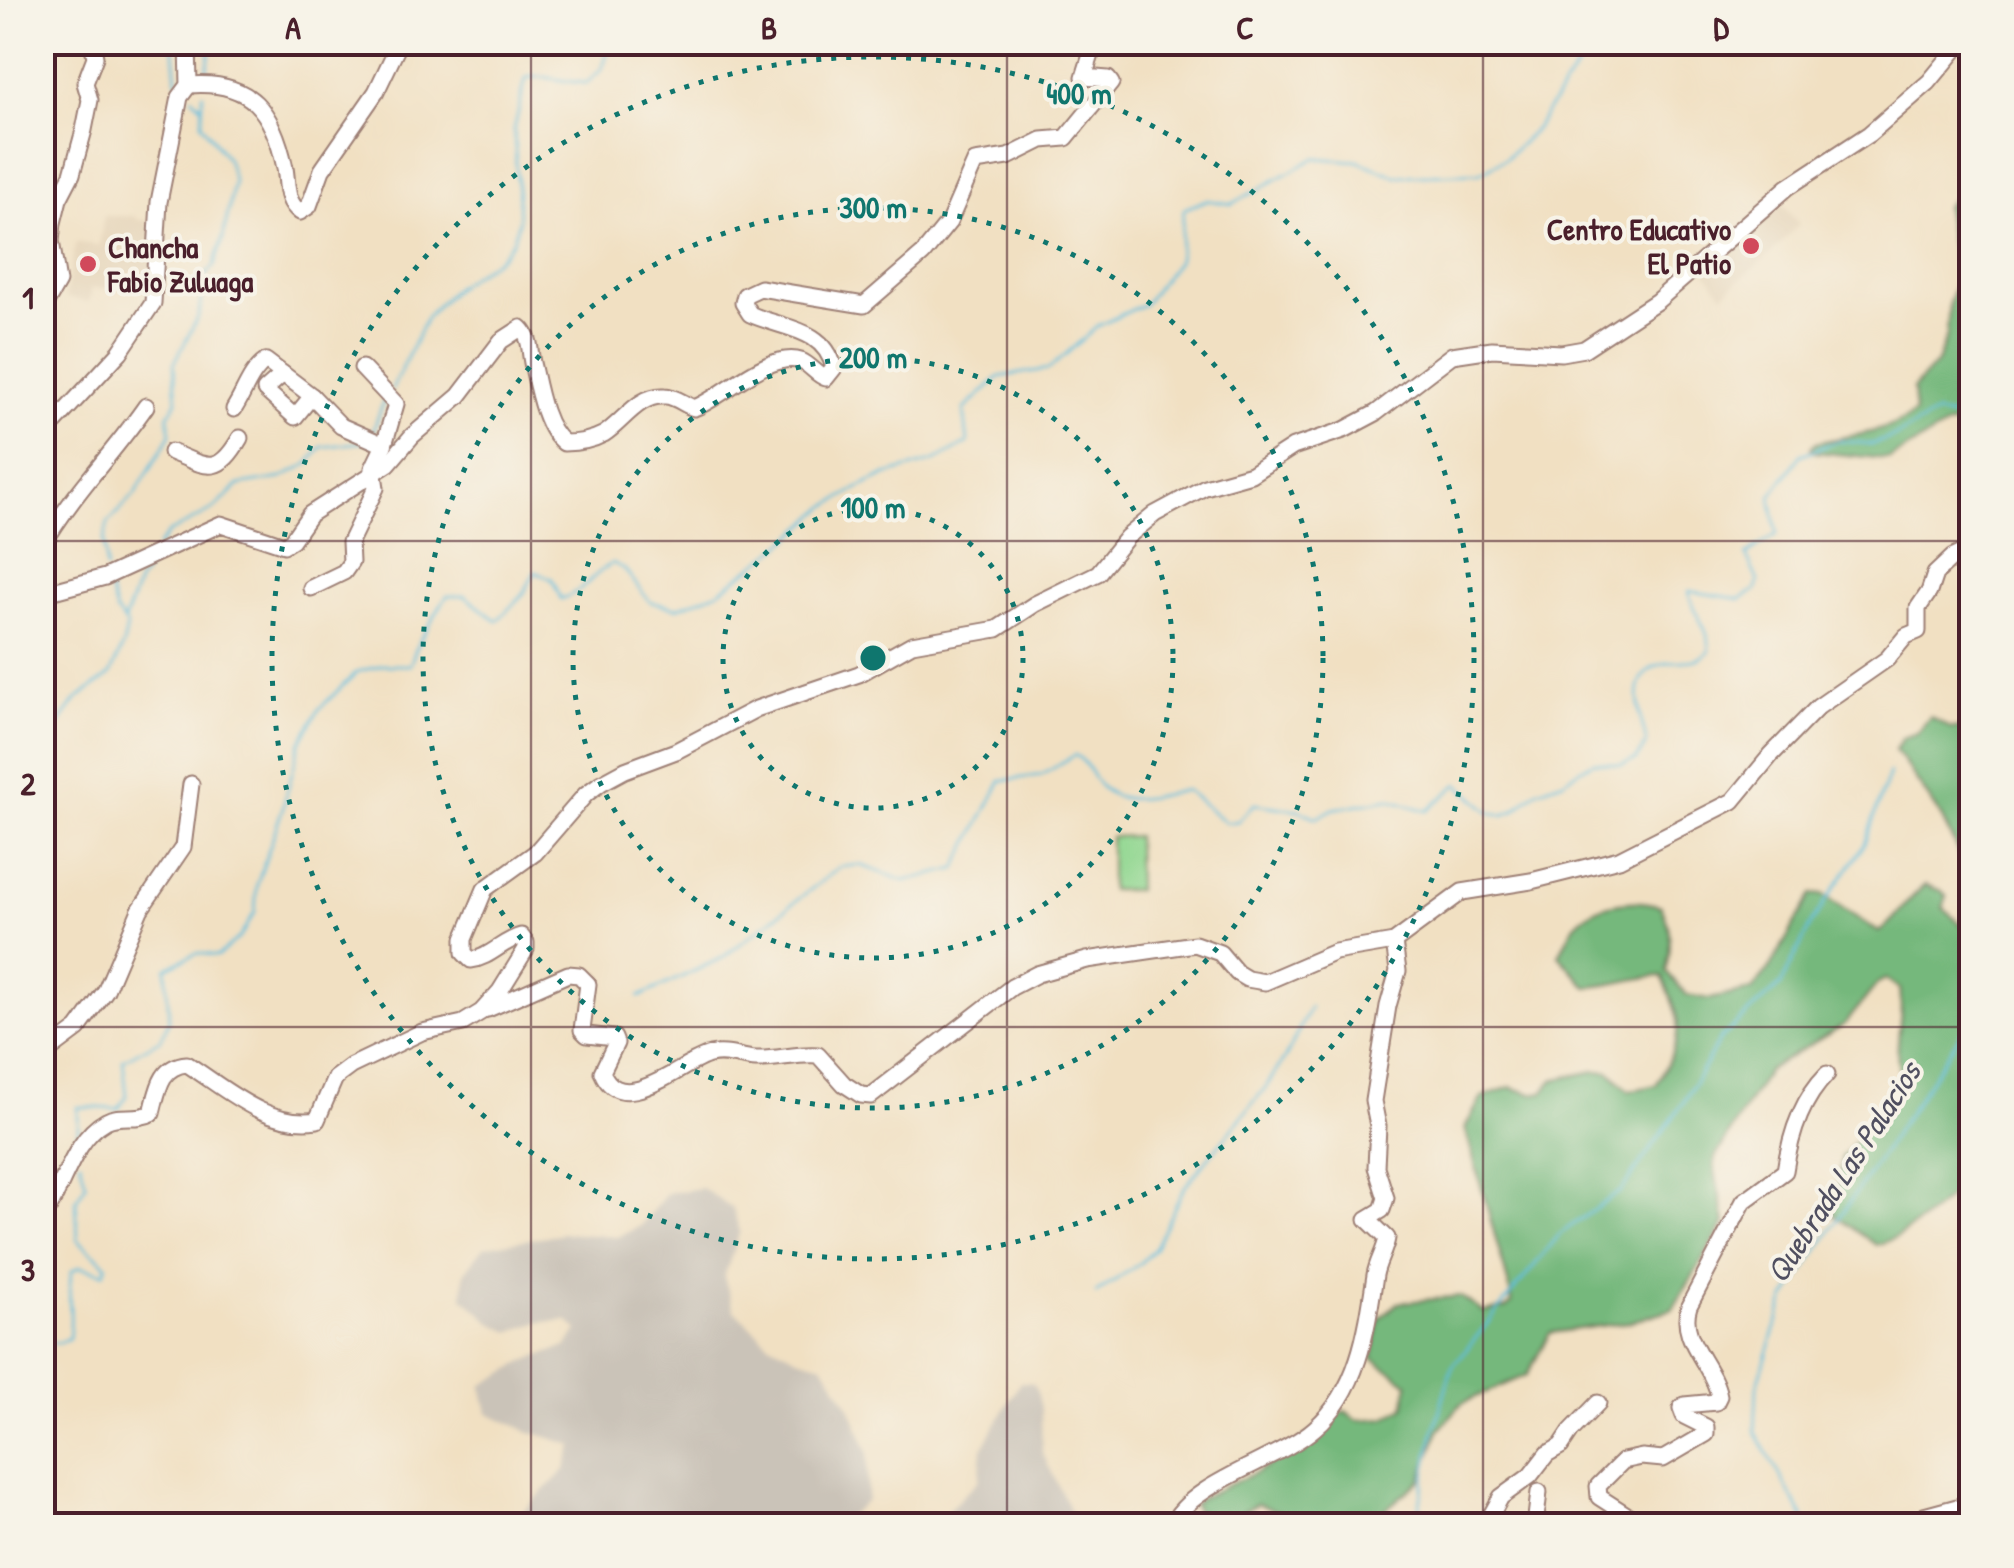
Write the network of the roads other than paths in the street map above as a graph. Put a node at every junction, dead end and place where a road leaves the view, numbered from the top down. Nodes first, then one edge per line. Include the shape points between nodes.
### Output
1 (92, 42) edge
2 (188, 42) edge
3 (400, 42) edge
4 (1095, 42) edge
5 (1962, 42) edge
6 (203, 84) junction
7 (42, 310) edge
8 (362, 368) dead end
9 (282, 374) junction
10 (312, 396) junction
11 (146, 406) dead end
12 (234, 409) dead end
13 (42, 436) edge
14 (240, 438) dead end
15 (376, 442) junction
16 (171, 452) dead end
17 (376, 472) junction
18 (42, 546) edge
19 (1972, 548) edge
20 (311, 588) dead end
21 (42, 594) edge
22 (191, 784) dead end
23 (1394, 942) junction
24 (482, 1012) junction
25 (42, 1056) edge
26 (1826, 1074) dead end
27 (42, 1219) edge
28 (1598, 1403) dead end
29 (1538, 1492) dead end
30 (1972, 1503) edge
31 (1171, 1526) edge
32 (1485, 1526) edge
33 (1535, 1526) edge
34 (1644, 1526) edge
35 (1918, 1526) edge

1 - 7 street via 84,130 52,223 58,282
2 - 6 street
3 - 6 street via 300,212 286,190 268,121 242,90
4 - 17 street via 1084,77 1111,84 1073,132 975,162 949,222 864,305 760,288 745,295 750,314 801,330 824,346 834,368 826,378 804,362 787,360 701,406 656,397 603,434 564,443 551,430 521,328
5 - 24 street via 1929,82 1869,134 1788,187 1655,302 1584,349 1452,355 1376,414 1154,514 1098,573 997,630 912,644 859,674 776,701 601,783 535,853 485,889 464,953 479,960 521,936 526,949
6 - 13 street via 180,98 160,202 153,303 120,352
8 - 15 street via 396,404
9 - 10 street
9 - 10 street via 265,390 295,417
9 - 12 street via 264,361
10 - 15 street via 341,426
11 - 18 street via 65,506
14 - 16 street via 217,463 194,464
15 - 17 street
17 - 20 street via 376,488 350,542 351,562
17 - 21 street via 310,514 284,545 220,524 106,576
19 - 23 street via 1935,574 1918,608 1918,631 1818,708 1733,801 1619,859 1462,892
22 - 25 street via 183,847 140,910 106,990 78,1029
23 - 24 street via 1335,952 1265,982 1247,979 1220,953 1196,944 1037,974 870,1096 852,1090 818,1055 808,1054 715,1054 650,1084 617,1088 602,1072 614,1038 582,1030 588,984 579,975
23 - 31 street via 1398,970 1373,1101 1376,1167 1386,1198 1382,1210 1367,1218 1386,1238 1344,1395 1312,1431 1190,1501
24 - 27 street via 351,1066 335,1078 317,1120 279,1118 179,1064 160,1081 152,1113 115,1117 89,1133
26 - 34 street via 1807,1100 1785,1171 1744,1201 1689,1306 1687,1331 1719,1396 1681,1408 1706,1434 1663,1459 1623,1462 1598,1486 1599,1497
28 - 32 street via 1562,1446 1501,1497
29 - 33 street
30 - 35 street via 1924,1516

